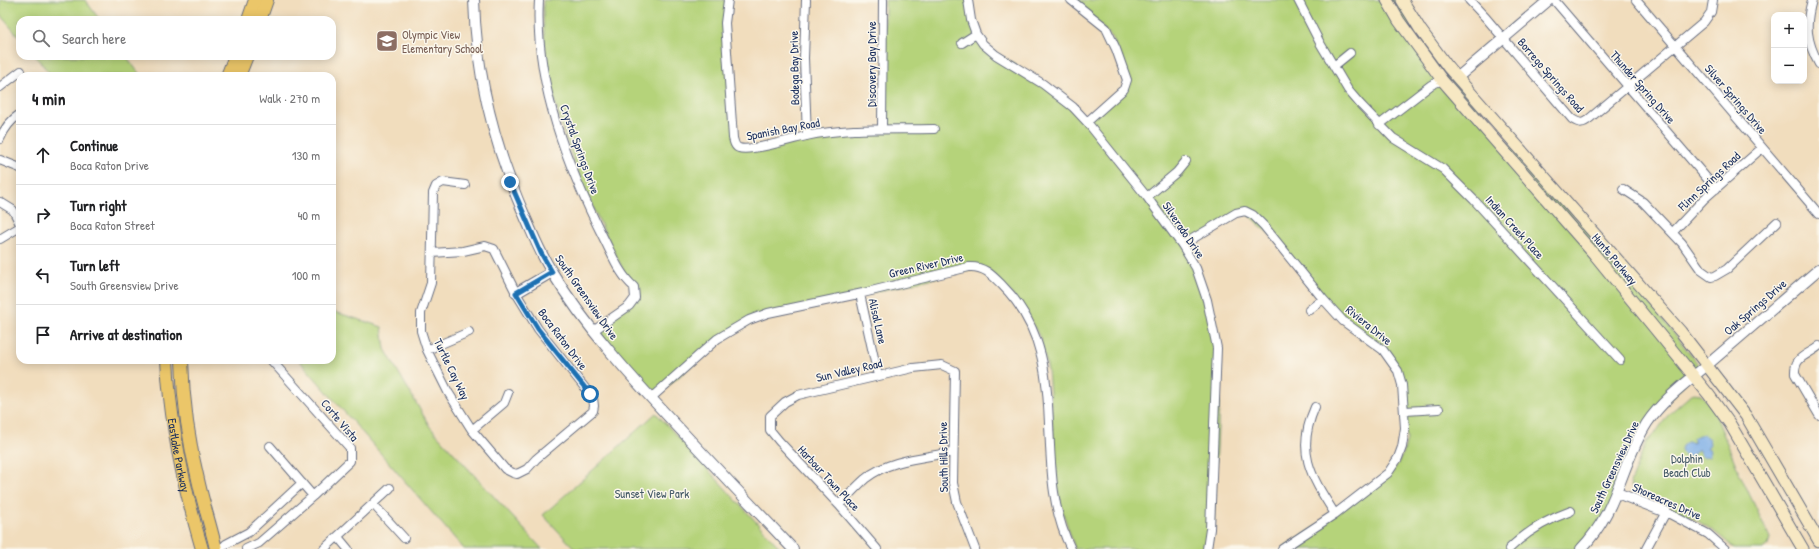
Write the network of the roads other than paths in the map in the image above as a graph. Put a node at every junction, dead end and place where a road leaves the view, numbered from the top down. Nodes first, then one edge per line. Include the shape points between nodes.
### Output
1 (255, 0) edge
2 (267, 0) edge
3 (474, 0) edge
4 (539, 0) edge
5 (728, 0) edge
6 (806, 0) edge
7 (883, 0) edge
8 (968, 0) edge
9 (1071, 0) edge
10 (1298, 0) edge
11 (1387, 0) edge
12 (1402, 0) edge
13 (1469, 0) edge
14 (1549, 0) edge
15 (1554, 0) edge
16 (1636, 0) edge
17 (1713, 0) edge
18 (1812, 0) edge
19 (249, 16) edge
20 (261, 16) edge
21 (976, 34) junction
22 (1504, 39) junction
23 (962, 43) dead end
24 (1675, 46) junction
25 (1350, 53) dead end
26 (234, 60) edge
27 (244, 60) edge
28 (1819, 64) edge
29 (1334, 66) junction
30 (232, 72) edge
31 (234, 72) edge
32 (16, 75) edge
33 (1458, 77) junction
34 (1442, 80) junction
35 (2, 83) edge
36 (1627, 88) junction
37 (16, 116) edge
38 (1087, 122) junction
39 (1379, 125) junction
40 (882, 128) junction
41 (934, 129) dead end
42 (807, 136) junction
43 (0, 139) edge
44 (1762, 148) junction
45 (0, 160) edge
46 (1186, 161) dead end
47 (16, 166) edge
48 (465, 186) dead end
49 (1623, 189) dead end
50 (1716, 189) junction
51 (1147, 197) junction
52 (0, 202) edge
53 (1819, 214) edge
54 (16, 217) edge
55 (1777, 222) dead end
56 (16, 229) edge
57 (1673, 232) junction
58 (0, 239) edge
59 (1182, 245) junction
60 (432, 253) junction
61 (1819, 269) edge
62 (552, 272) junction
63 (516, 293) junction
64 (860, 294) junction
65 (1323, 299) junction
66 (1309, 310) dead end
67 (593, 331) junction
68 (469, 332) dead end
69 (1819, 346) edge
70 (428, 350) junction
71 (1620, 360) dead end
72 (167, 364) edge
73 (182, 364) edge
74 (275, 364) edge
75 (1707, 365) junction
76 (946, 366) joint
77 (878, 376) junction
78 (1694, 376) junction
79 (508, 393) dead end
80 (651, 398) junction
81 (1315, 407) dead end
82 (1439, 409) dead end
83 (1405, 411) junction
84 (1819, 415) edge
85 (769, 422) joint
86 (472, 430) junction
87 (270, 446) dead end
88 (953, 452) junction
89 (517, 474) joint
90 (302, 483) junction
91 (390, 488) dead end
92 (1617, 493) junction
93 (313, 496) junction
94 (373, 504) junction
95 (839, 505) junction
96 (1571, 511) dead end
97 (1666, 512) junction
98 (1335, 514) junction
99 (249, 532) junction
100 (338, 537) junction
101 (238, 538) junction
102 (404, 538) dead end
103 (1819, 541) edge
104 (259, 543) junction
105 (1208, 548) edge
106 (202, 549) edge
107 (216, 549) edge
108 (221, 549) edge
109 (245, 549) edge
110 (324, 549) edge
111 (348, 549) edge
112 (793, 549) edge
113 (877, 549) edge
114 (974, 549) edge
115 (1071, 549) edge
116 (1217, 549) edge
117 (1282, 549) edge
118 (1509, 549) edge
119 (1581, 549) edge
120 (1646, 549) edge
121 (1725, 549) edge
122 (1803, 549) edge

1 - 19 main road
2 - 20 main road
3 - 62 street, South Greensview Drive via 477,50 488,112 510,182
4 - 67 street, Crystal Springs Drive via 543,61 558,125 584,197 621,271 634,287 635,293 635,298 629,306
5 - 42 street, Spanish Bay Road via 725,29 733,138 736,146 740,149 749,149
6 - 42 street, Bodega Bay Drive via 804,58
7 - 40 street, Discovery Bay Drive
8 - 21 street, Silverado Drive
9 - 38 street via 1106,28 1127,80 1124,89
10 - 29 street, Indian Creek Place
11 - 34 main road, Hunte Parkway via 1399,21
12 - 33 main road, Hunte Parkway via 1420,29
13 - 22 street, Borrego Springs Road
14 - 22 street
15 - 36 street, Thunder Spring Drive
16 - 24 street, Silver Springs Drive
17 - 24 street, Borrego Springs Road via 1711,12 1704,22
18 - 28 street via 1807,24 1809,42
21 - 23 street
21 - 38 street, Silverado Drive via 996,55 1043,84 1073,107
22 - 33 street
22 - 36 street, Borrego Springs Road via 1578,123 1584,123
24 - 36 street, Borrego Springs Road
24 - 44 street, Silver Springs Drive
25 - 29 street
26 - 30 main road
27 - 31 main road
29 - 39 street, Indian Creek Place via 1348,90
32 - 35 street
33 - 75 main road, Hunte Parkway
34 - 39 street via 1431,85
34 - 78 main road, Hunte Parkway via 1594,254
36 - 50 street, Thunder Spring Drive
37 - 43 street
38 - 51 street, Silverado Drive
39 - 71 street, Indian Creek Place via 1393,138 1443,169
40 - 41 street, Spanish Bay Road
40 - 42 street, Spanish Bay Road
44 - 50 street, Flinn Springs Road
44 - 53 street, Silver Springs Drive
45 - 47 street
46 - 51 street
48 - 60 street, Turtle Cay Way via 443,182 436,186 433,193
49 - 57 street via 1642,202
50 - 57 street, Flinn Springs Road
51 - 59 street, Silverado Drive
52 - 54 street via 13,210
55 - 57 street via 1727,269 1716,276 1701,270
56 - 58 street
59 - 65 street, Riviera Drive via 1236,213 1245,211 1264,226
59 - 105 street, Silverado Drive via 1196,268 1212,320 1217,348
60 - 63 street, Boca Raton Drive via 463,252 484,246 492,248
60 - 70 street, Turtle Cay Way via 431,283 421,313 421,331
61 - 75 street, Oak Springs Drive
62 - 63 street
62 - 67 street, South Greensview Drive
63 - 89 street, Boca Raton Drive via 538,329 593,398 594,406 590,413 527,469
64 - 77 street, Alisal Lane
64 - 80 street, Green River Drive via 768,313 744,323 717,339
64 - 115 street, Green River Drive via 973,267 988,272 1012,296 1028,318 1040,352 1048,389 1054,490 1061,522
65 - 66 street
65 - 83 street, Riviera Drive via 1343,321 1390,358 1402,384
67 - 80 street, South Greensview Drive
68 - 70 street
69 - 84 street via 1797,360 1794,367 1794,374
70 - 86 street, Turtle Cay Way via 448,392
72 - 106 main road, Eastlake Parkway via 176,440
73 - 107 main road, Eastlake Parkway via 190,444
74 - 93 street, Corte Vista via 350,448 350,461
75 - 78 street, South Greensview Drive
75 - 103 main road, Hunte Parkway via 1746,416
76 - 77 street, Sun Valley Road via 913,368
76 - 88 street, South Hills Drive via 955,371
77 - 85 street, Sun Valley Road via 798,395 785,402 770,416
78 - 92 street, South Greensview Drive via 1671,395 1648,423
78 - 122 main road, Hunte Parkway via 1730,424
79 - 86 street via 504,403
80 - 112 street, South Greensview Drive
81 - 98 street via 1307,432 1306,457 1314,480
82 - 83 street
83 - 98 street, Riviera Drive via 1406,428 1402,447 1388,473
85 - 95 street, Harbour Town Place via 770,430 779,441
86 - 89 street, Turtle Cay Way via 505,469
87 - 90 street
88 - 95 street via 900,462 883,469 866,479
88 - 114 street, South Hills Drive via 955,493
90 - 93 street
90 - 99 street
91 - 94 street
92 - 97 street, Shoreacres Drive
92 - 119 street, South Greensview Drive via 1604,520
93 - 104 street, Corte Vista
94 - 100 street
94 - 102 street
95 - 113 street, Harbour Town Place
96 - 118 street via 1561,514 1519,539
97 - 120 street
97 - 121 street, Shoreacres Drive via 1708,534
98 - 117 street, Riviera Drive
99 - 101 street
99 - 104 street
100 - 110 street
100 - 111 street
101 - 108 street
101 - 109 street, Corte Vista
104 - 109 street, Corte Vista
105 - 116 street

